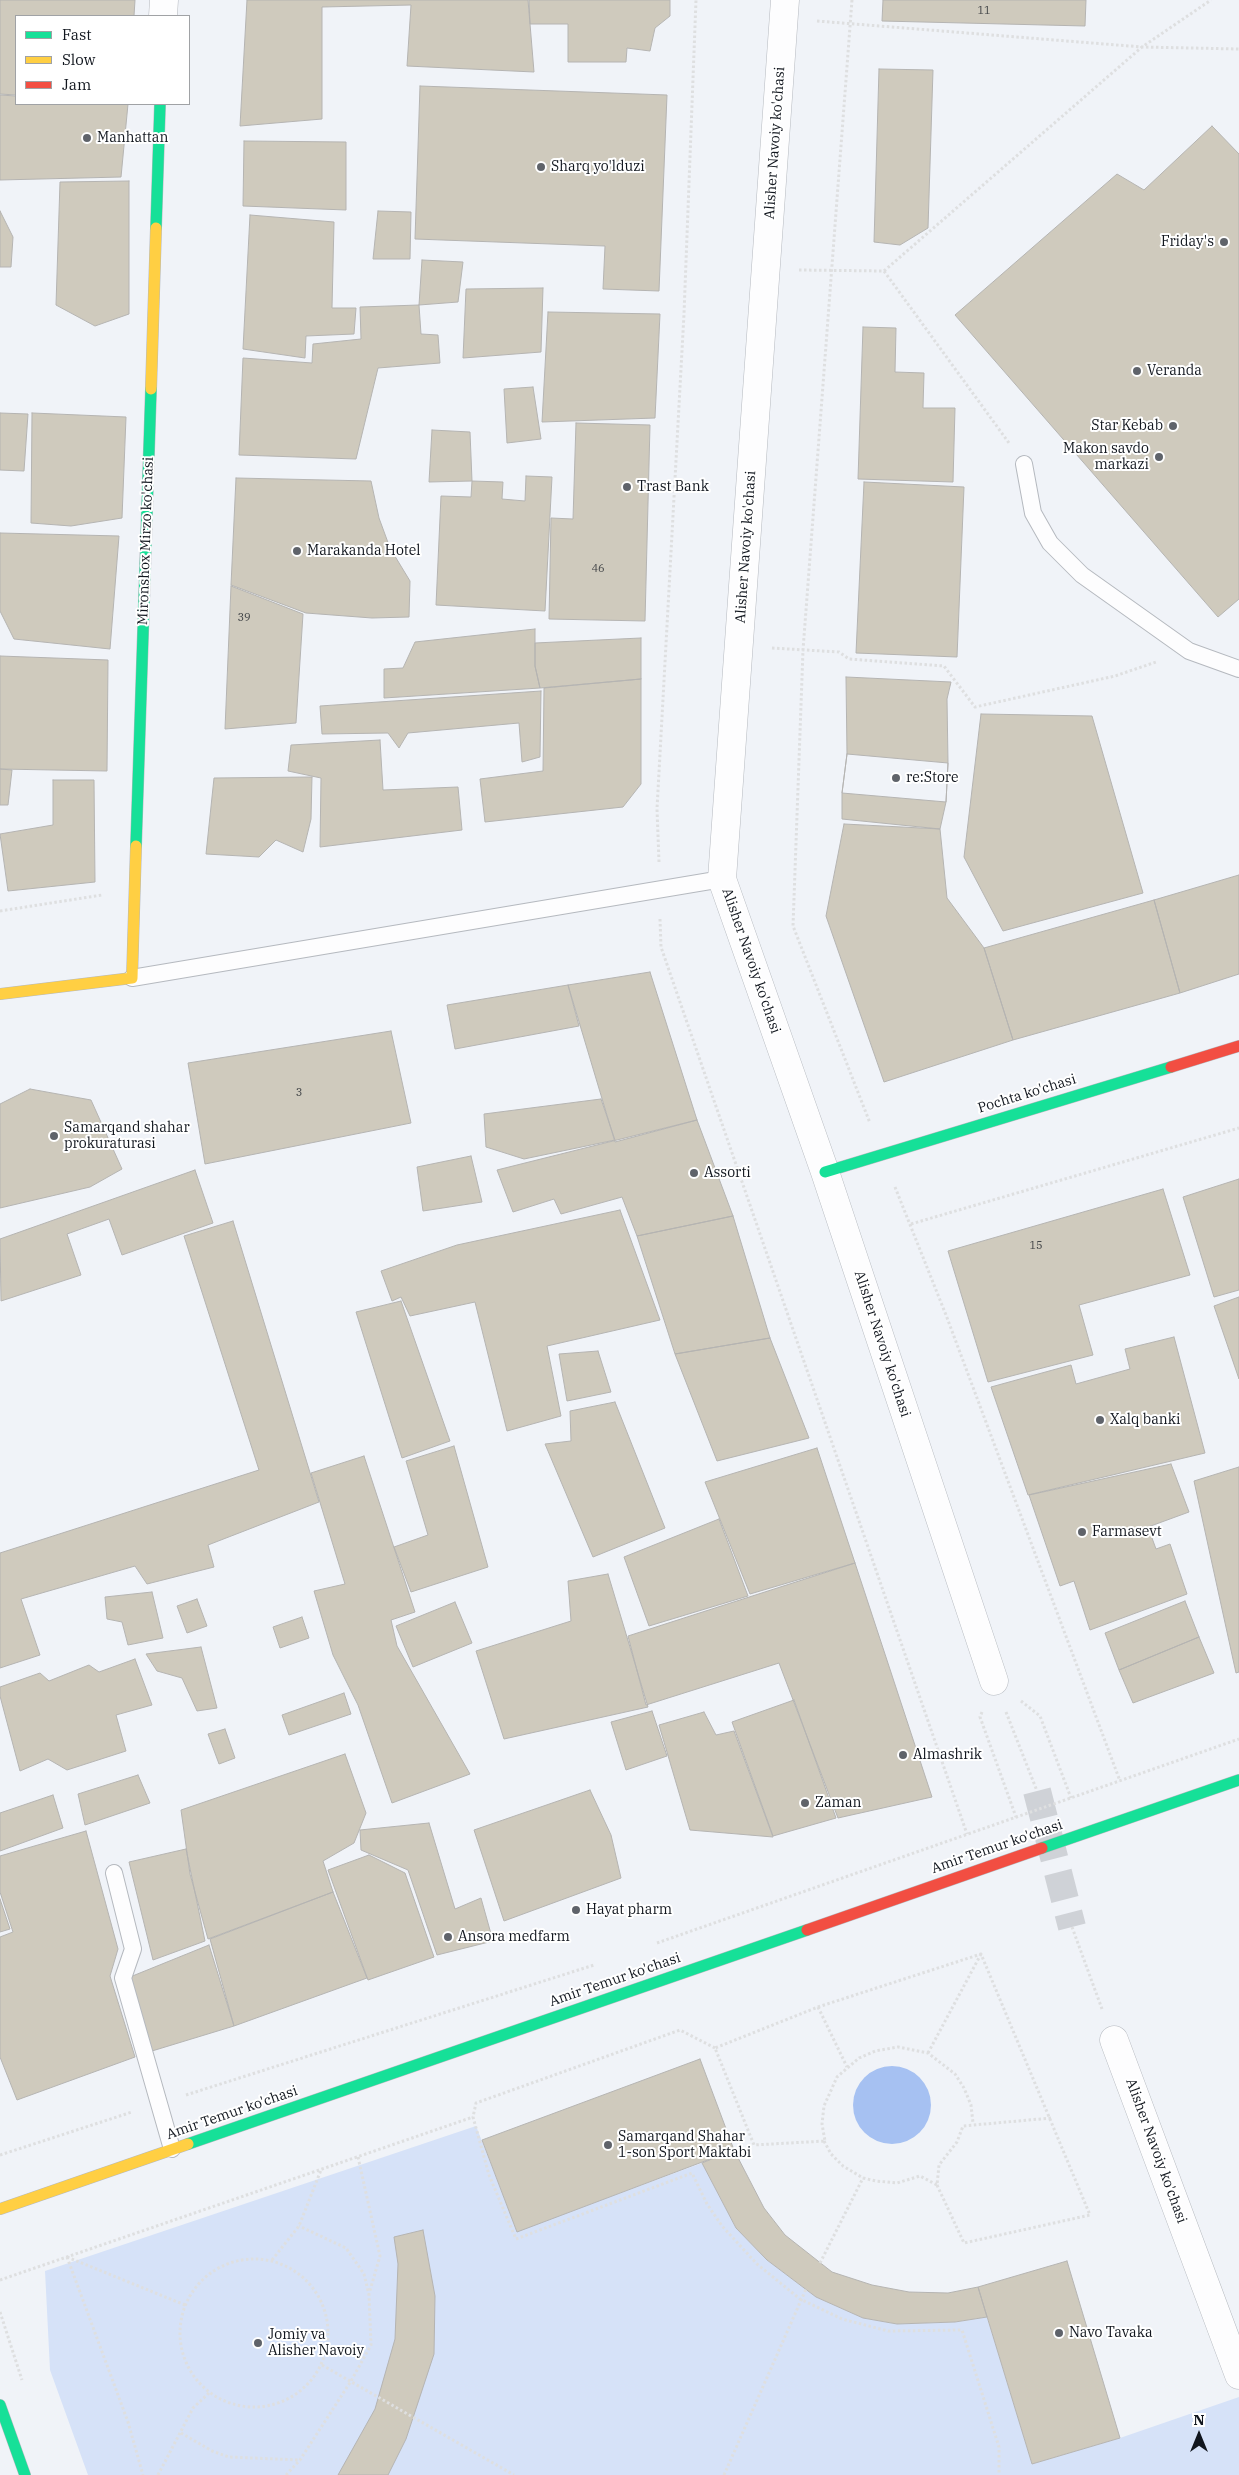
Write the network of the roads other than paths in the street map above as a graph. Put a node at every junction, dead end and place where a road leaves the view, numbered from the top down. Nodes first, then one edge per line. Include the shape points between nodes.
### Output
1 (164, 0) edge
2 (785, 9) edge
3 (163, 15) edge
4 (160, 105) edge
5 (1024, 464) road end
6 (1239, 669) edge
7 (722, 879) junction
8 (132, 978) junction
9 (0, 994) edge
10 (1239, 1046) edge
11 (825, 1172) junction
12 (994, 1681) road end
13 (1239, 1780) edge
14 (114, 1874) dead end
15 (1114, 2040) road end
16 (172, 2149) junction
17 (0, 2209) edge
18 (1239, 2374) edge
19 (0, 2405) edge
20 (25, 2475) edge

1 - 3 street
2 - 7 street, Alisher Navoiy ko'chasi
4 - 8 street, Mironshox Mirzo ko'chasi
5 - 6 lane via 1033,512 1050,543 1082,575 1189,650
7 - 8 lane
7 - 11 street, Alisher Navoiy ko'chasi
8 - 9 street
10 - 11 street, Pochta ko'chasi
11 - 12 street, Alisher Navoiy ko'chasi
13 - 16 street, Amir Temur ko'chasi
14 - 16 lane via 133,1949 123,1978
15 - 18 street, Alisher Navoiy ko'chasi
16 - 17 street, Amir Temur ko'chasi
19 - 20 street

